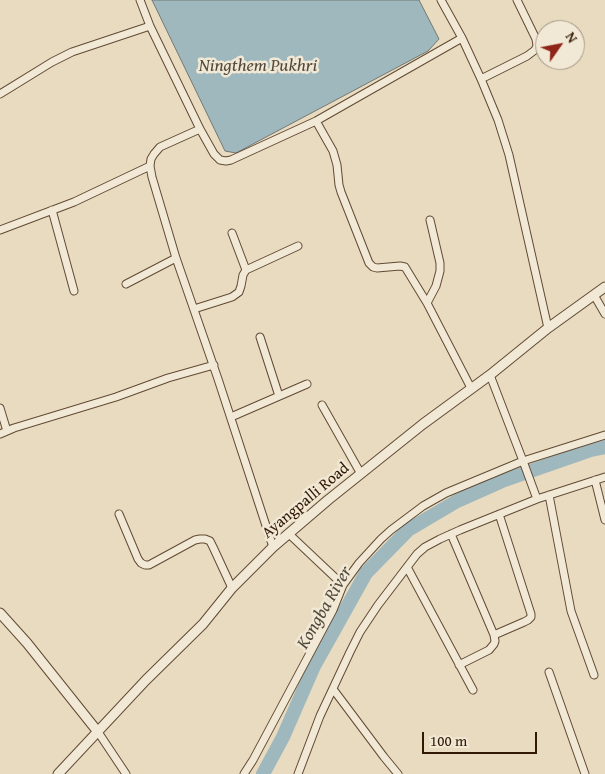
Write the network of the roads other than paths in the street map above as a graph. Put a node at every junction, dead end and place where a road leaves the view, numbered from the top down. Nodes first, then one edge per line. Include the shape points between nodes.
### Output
1 (140, 0) edge
2 (441, 0) edge
3 (517, 0) edge
4 (150, 26) junction
5 (462, 38) junction
6 (481, 79) junction
7 (0, 94) edge
8 (316, 121) junction
9 (200, 129) junction
10 (150, 166) junction
11 (52, 210) junction
12 (430, 220) dead end
13 (0, 230) edge
14 (232, 233) dead end
15 (298, 246) dead end
16 (176, 258) junction
17 (246, 270) junction
18 (126, 284) dead end
19 (605, 287) edge
20 (74, 291) dead end
21 (594, 295) junction
22 (427, 303) junction
23 (194, 309) junction
24 (605, 314) edge
25 (548, 328) junction
26 (260, 336) dead end
27 (214, 365) junction
28 (490, 374) junction
29 (308, 384) dead end
30 (471, 388) junction
31 (280, 396) junction
32 (322, 405) dead end
33 (0, 408) edge
34 (231, 417) junction
35 (4, 432) edge
36 (605, 435) edge
37 (525, 464) junction
38 (361, 474) junction
39 (605, 477) edge
40 (595, 480) junction
41 (549, 495) junction
42 (536, 496) junction
43 (119, 514) dead end
44 (499, 514) junction
45 (605, 520) edge
46 (289, 534) junction
47 (451, 534) junction
48 (273, 547) junction
49 (407, 567) junction
50 (343, 585) junction
51 (232, 588) junction
52 (0, 613) edge
53 (494, 634) junction
54 (459, 665) junction
55 (549, 672) dead end
56 (594, 675) dead end
57 (333, 689) junction
58 (473, 690) dead end
59 (98, 732) junction
60 (58, 774) edge
61 (126, 774) edge
62 (244, 774) edge
63 (298, 774) edge
64 (398, 774) edge
65 (584, 774) edge

1 - 4 street
2 - 5 street
3 - 6 street via 537,46 533,53
4 - 7 street via 72,52
4 - 9 street
5 - 6 street
5 - 8 street
6 - 25 street via 509,155
8 - 9 street via 226,161 214,154
8 - 22 street via 333,151 341,192 369,263 377,268 405,267
9 - 10 street via 160,147 150,160
10 - 11 street
10 - 16 street
11 - 13 street
11 - 20 street
12 - 22 street via 440,271
14 - 17 street
15 - 17 street
16 - 18 street
16 - 23 street
17 - 23 street via 237,294
19 - 21 street, Ayangpalli Road
21 - 24 street
21 - 25 street, Ayangpalli Road
22 - 30 street
23 - 27 street
25 - 28 street, Ayangpalli Road
26 - 31 street
27 - 34 street
27 - 35 street
28 - 30 street, Ayangpalli Road
28 - 37 street
29 - 31 street
30 - 38 street, Ayangpalli Road
31 - 34 street
32 - 38 street
33 - 35 street
34 - 48 street
36 - 37 street
37 - 42 street
37 - 50 street via 446,493 423,506 381,539
38 - 46 street, Ayangpalli Road
39 - 40 street
40 - 41 street
40 - 45 street
41 - 42 street
41 - 56 street via 571,611
42 - 44 street
43 - 51 street via 141,563 149,565 195,540 205,539 213,547
44 - 47 street
44 - 53 street via 531,616
46 - 48 street, Ayangpalli Road
46 - 50 street
47 - 49 street via 425,547
47 - 53 street
48 - 51 street, Ayangpalli Road
49 - 54 street
49 - 57 street via 360,632
50 - 62 street via 333,610
51 - 59 street, Ayangpalli Road via 203,624
52 - 59 street
53 - 54 street via 495,641 489,650
54 - 58 street
55 - 65 street
57 - 63 street
57 - 64 street
59 - 60 street, Ayangpalli Road
59 - 61 street

